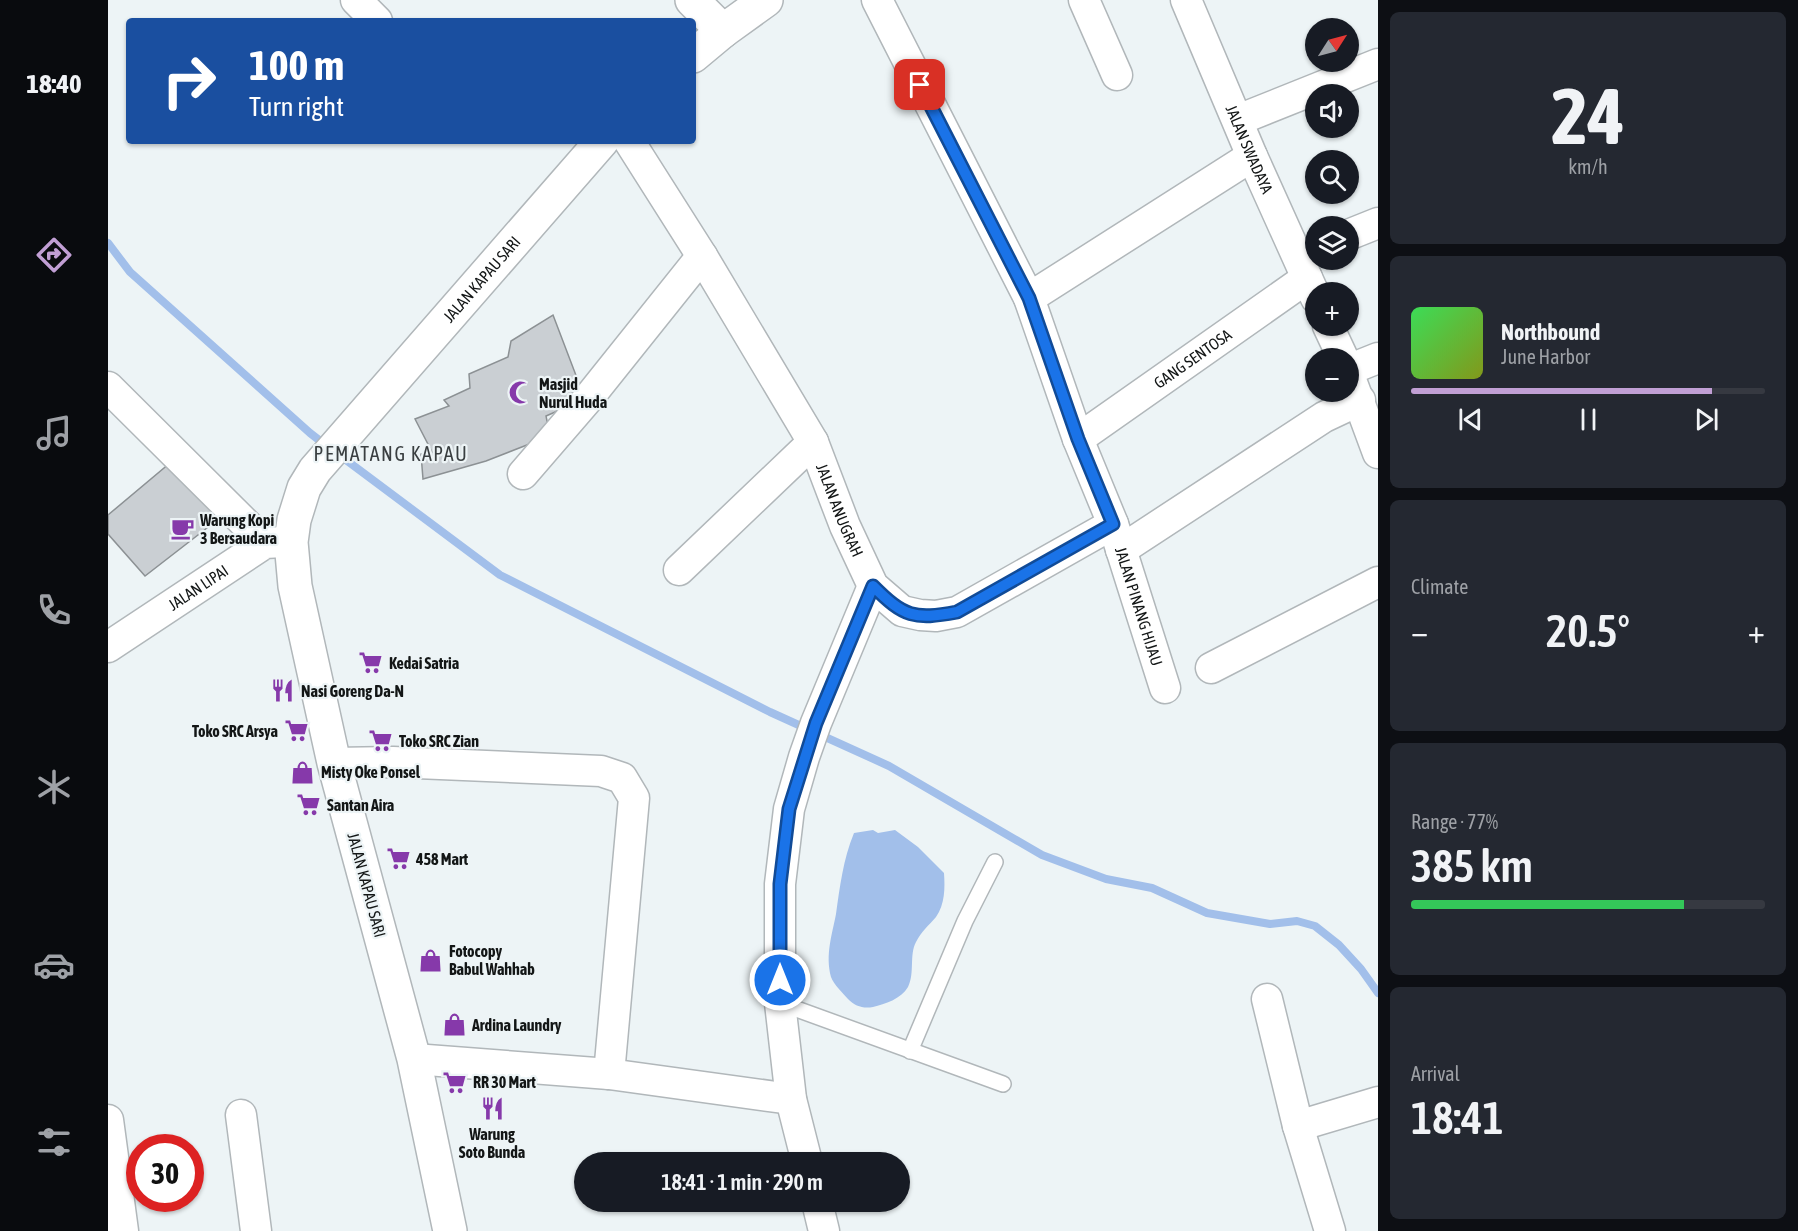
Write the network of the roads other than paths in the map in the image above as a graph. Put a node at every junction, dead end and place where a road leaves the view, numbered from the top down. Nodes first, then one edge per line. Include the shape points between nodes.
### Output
1 (356, 0) edge
2 (693, 0) edge
3 (766, 0) edge
4 (877, 0) edge
5 (1084, 0) edge
6 (1186, 0) edge
7 (374, 18) edge
8 (723, 31) junction
9 (696, 54) edge
10 (1378, 64) edge
11 (1117, 75) dead end
12 (1238, 120) junction
13 (599, 144) edge
14 (631, 144) edge
15 (1252, 156) junction
16 (1378, 223) edge
17 (1359, 231) edge
18 (702, 256) junction
19 (1305, 262) edge
20 (1309, 270) edge
21 (1029, 298) junction
22 (1378, 358) edge
23 (1359, 366) edge
24 (108, 387) edge
25 (1360, 400) joint
26 (1078, 439) junction
27 (813, 442) junction
28 (1378, 453) edge
29 (522, 474) dead end
30 (1117, 537) junction
31 (278, 542) junction
32 (679, 570) dead end
33 (1378, 582) edge
34 (873, 586) junction
35 (108, 647) edge
36 (1211, 668) dead end
37 (1165, 688) dead end
38 (334, 763) junction
39 (994, 862) dead end
40 (1267, 999) dead end
41 (780, 1003) junction
42 (910, 1051) junction
43 (414, 1059) junction
44 (609, 1074) junction
45 (1003, 1084) dead end
46 (791, 1099) junction
47 (1378, 1102) edge
48 (241, 1115) dead end
49 (108, 1120) edge
50 (1298, 1126) junction
51 (804, 1152) edge
52 (819, 1212) edge
53 (123, 1231) edge
54 (256, 1231) edge
55 (450, 1231) edge
56 (824, 1231) edge
57 (1330, 1231) edge

1 - 7 street
2 - 8 main road
3 - 8 main road
4 - 21 street, JALAN PINANG HIJAU
5 - 11 street
6 - 12 street, JALAN SWADAYA
8 - 9 main road
10 - 12 street
12 - 15 street, JALAN SWADAYA
13 - 31 main road, JALAN KAPAU SARI via 315,470
14 - 18 street, JALAN ANUGRAH
15 - 19 street, JALAN SWADAYA
15 - 21 street
16 - 17 street
18 - 27 street, JALAN ANUGRAH
18 - 29 street
20 - 26 street, GANG SENTOSA
21 - 26 street, JALAN PINANG HIJAU
22 - 23 street
24 - 31 street
25 - 28 street
25 - 30 street
26 - 30 street, JALAN PINANG HIJAU
27 - 32 street
27 - 34 street, JALAN ANUGRAH
30 - 34 street via 957,612 936,616 902,612
30 - 37 street, JALAN PINANG HIJAU
31 - 35 street, JALAN LIPAI
31 - 38 main road, JALAN KAPAU SARI via 295,586
33 - 36 street
34 - 41 street via 816,723 789,809 780,884
38 - 43 main road, JALAN KAPAU SARI
38 - 44 street via 589,770 622,778 634,798
39 - 42 lane
40 - 50 street
41 - 42 lane
41 - 46 street
42 - 45 lane
43 - 44 street
43 - 55 main road, JALAN KAPAU SARI
44 - 46 street
46 - 51 street
47 - 50 street
48 - 54 street
49 - 53 street
50 - 57 street
52 - 56 street

